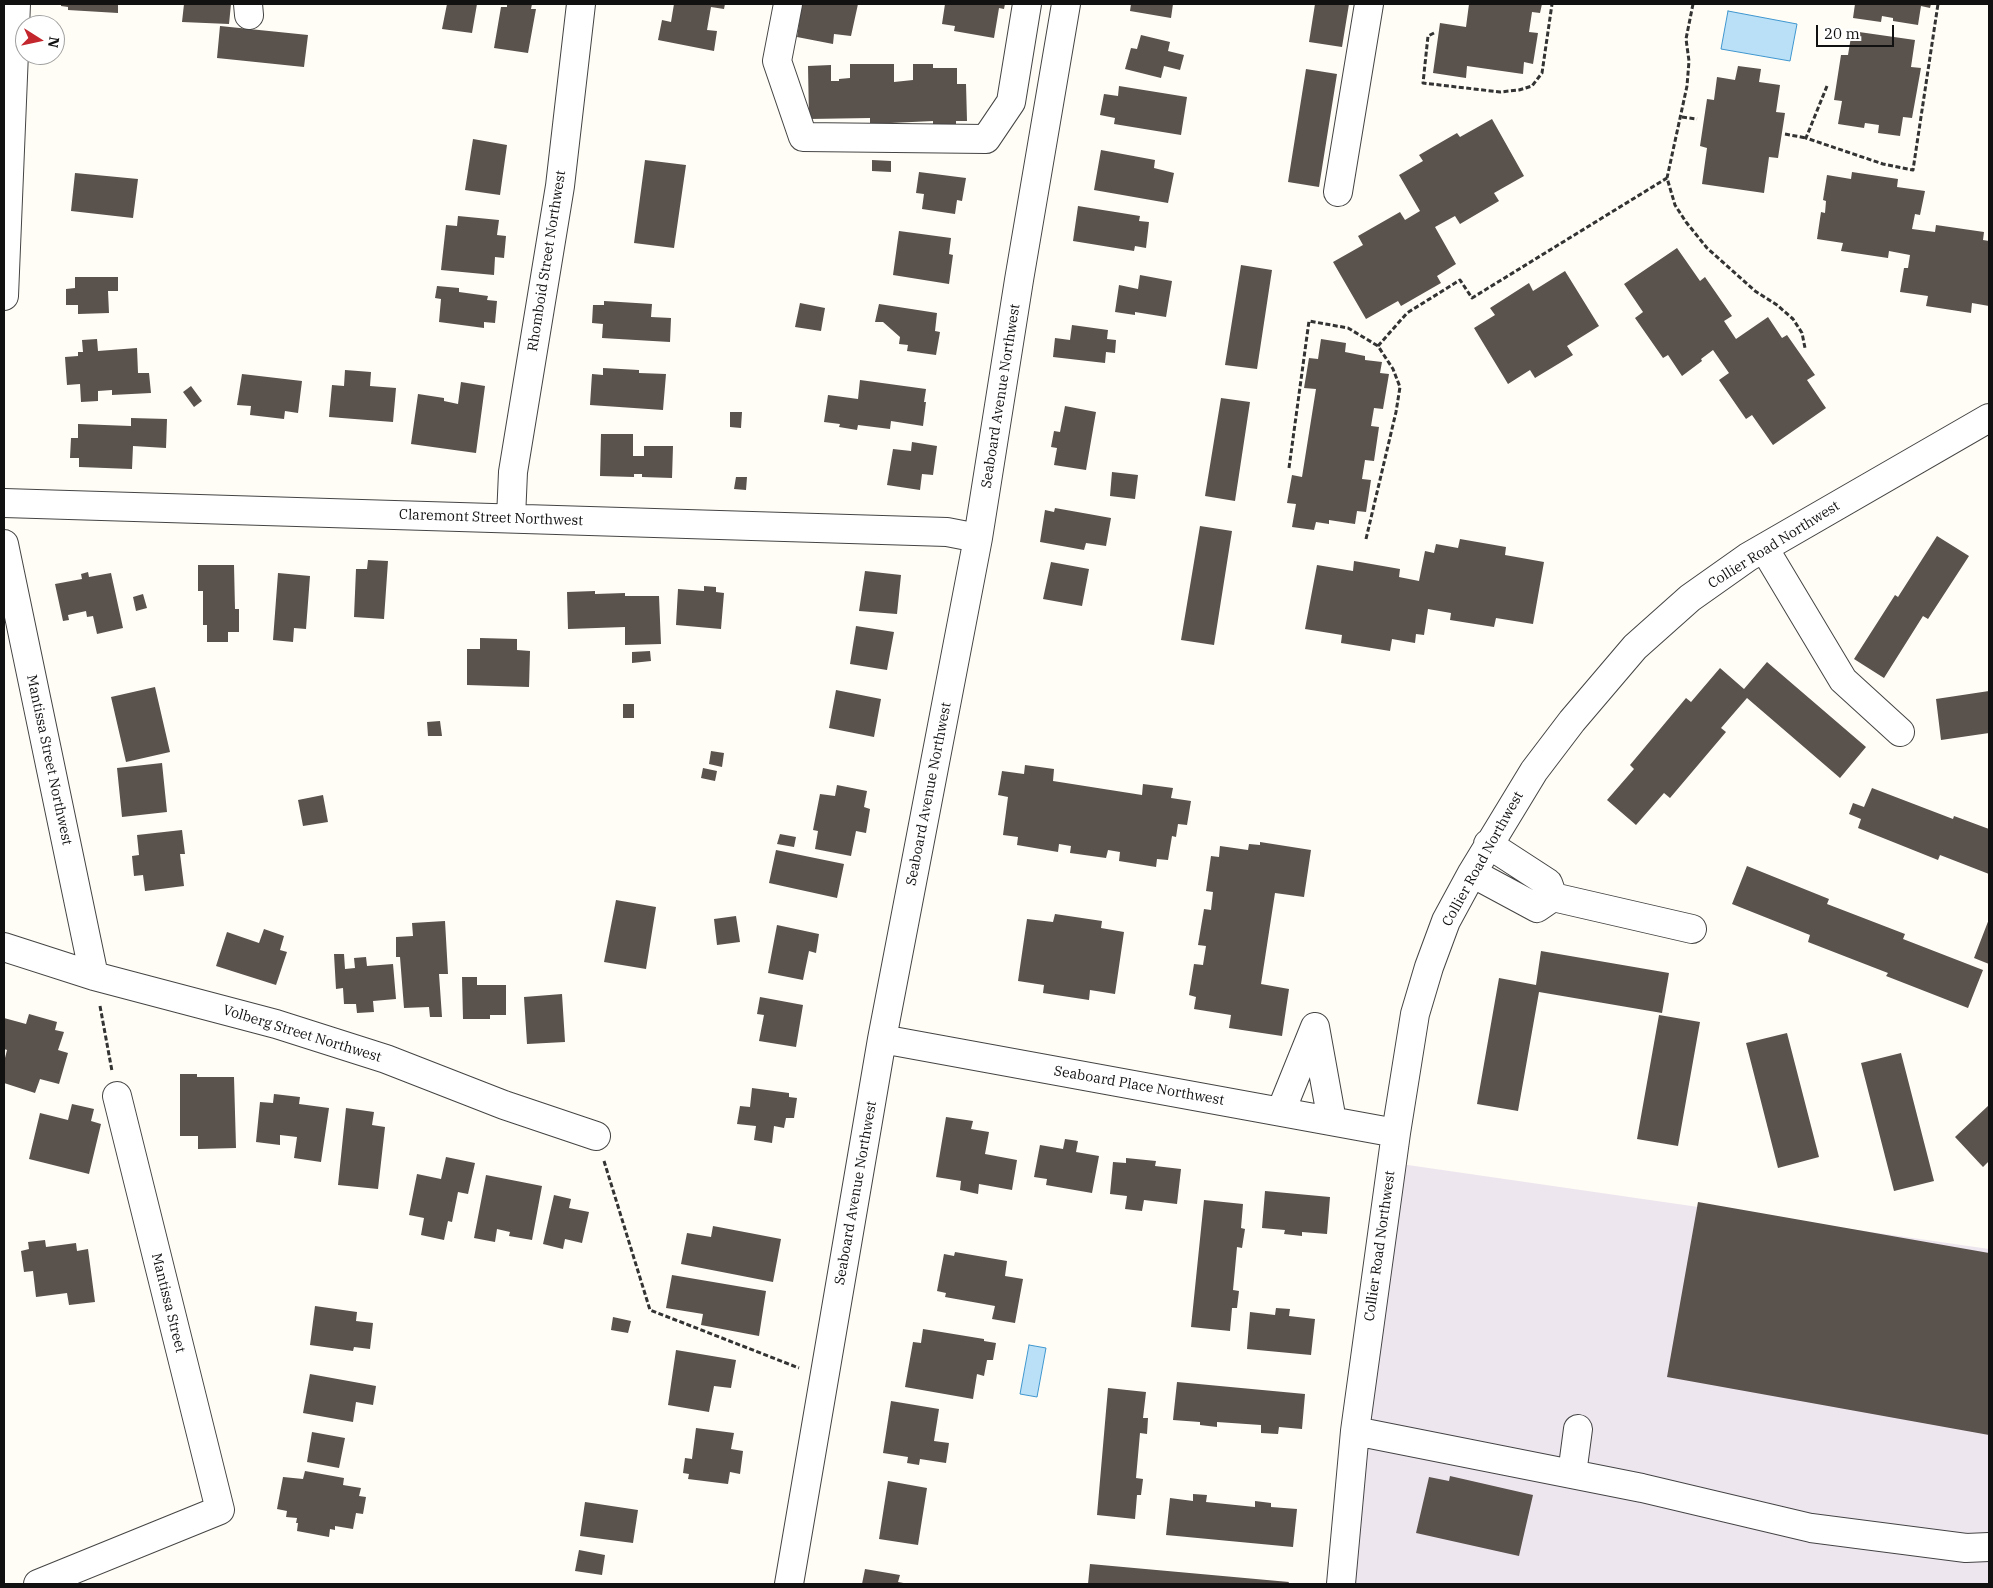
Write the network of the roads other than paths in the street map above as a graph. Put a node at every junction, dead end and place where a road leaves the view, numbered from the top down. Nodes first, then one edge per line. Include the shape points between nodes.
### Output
1 (16, 4) edge
2 (581, 4) edge
3 (788, 4) edge
4 (1027, 4) edge
5 (1066, 4) edge
6 (1370, 4) edge
7 (1014, 84) junction
8 (1052, 90) junction
9 (1338, 192) dead end
10 (4, 296) edge
11 (1989, 418) edge
12 (4, 503) edge
13 (511, 518) junction
14 (978, 538) junction
15 (4, 544) edge
16 (1764, 548) junction
17 (1900, 732) dead end
18 (1488, 844) junction
19 (1472, 873) junction
20 (1553, 897) junction
21 (1692, 929) dead end
22 (4, 946) edge
23 (94, 976) junction
24 (882, 1039) junction
25 (117, 1096) road end
26 (1281, 1112) junction
27 (1332, 1121) junction
28 (1396, 1133) junction
29 (596, 1136) road end
30 (1578, 1429) dead end
31 (1355, 1431) junction
32 (1572, 1474) junction
33 (1989, 1547) edge
34 (38, 1584) edge
35 (789, 1584) edge
36 (1341, 1584) edge

1 - 10 street
2 - 13 street, Rhomboid Street Northwest via 560,186 513,472
3 - 7 street via 777,61 803,137 986,138 1011,102
4 - 7 street
5 - 8 street, Seaboard Avenue Northwest
6 - 9 street
7 - 8 street
8 - 14 street, Seaboard Avenue Northwest
11 - 16 street, Collier Road Northwest
12 - 13 street, Claremont Street Northwest
13 - 14 street, Claremont Street Northwest via 948,532
14 - 24 street, Seaboard Avenue Northwest
15 - 23 street, Mantissa Street Northwest
16 - 17 street via 1843,680
16 - 18 street, Collier Road Northwest via 1690,598 1635,648 1534,770
18 - 19 street, Collier Road Northwest
18 - 20 street via 1548,883
19 - 20 street via 1536,908
19 - 28 street, Collier Road Northwest via 1446,921 1426,976 1415,1014
20 - 21 street
22 - 23 street, Volberg Street Northwest
23 - 29 street, Volberg Street Northwest via 276,1024 386,1059 504,1105
24 - 26 street, Seaboard Place Northwest
24 - 35 street, Seaboard Avenue Northwest
25 - 34 street, Mantissa Street via 220,1510
26 - 27 street, Seaboard Place Northwest
26 - 27 street via 1315,1027
27 - 28 street, Seaboard Place Northwest
28 - 31 street, Collier Road Northwest
30 - 32 street
31 - 32 street
31 - 36 street, Collier Road Northwest
32 - 33 street via 1811,1528 1966,1548

